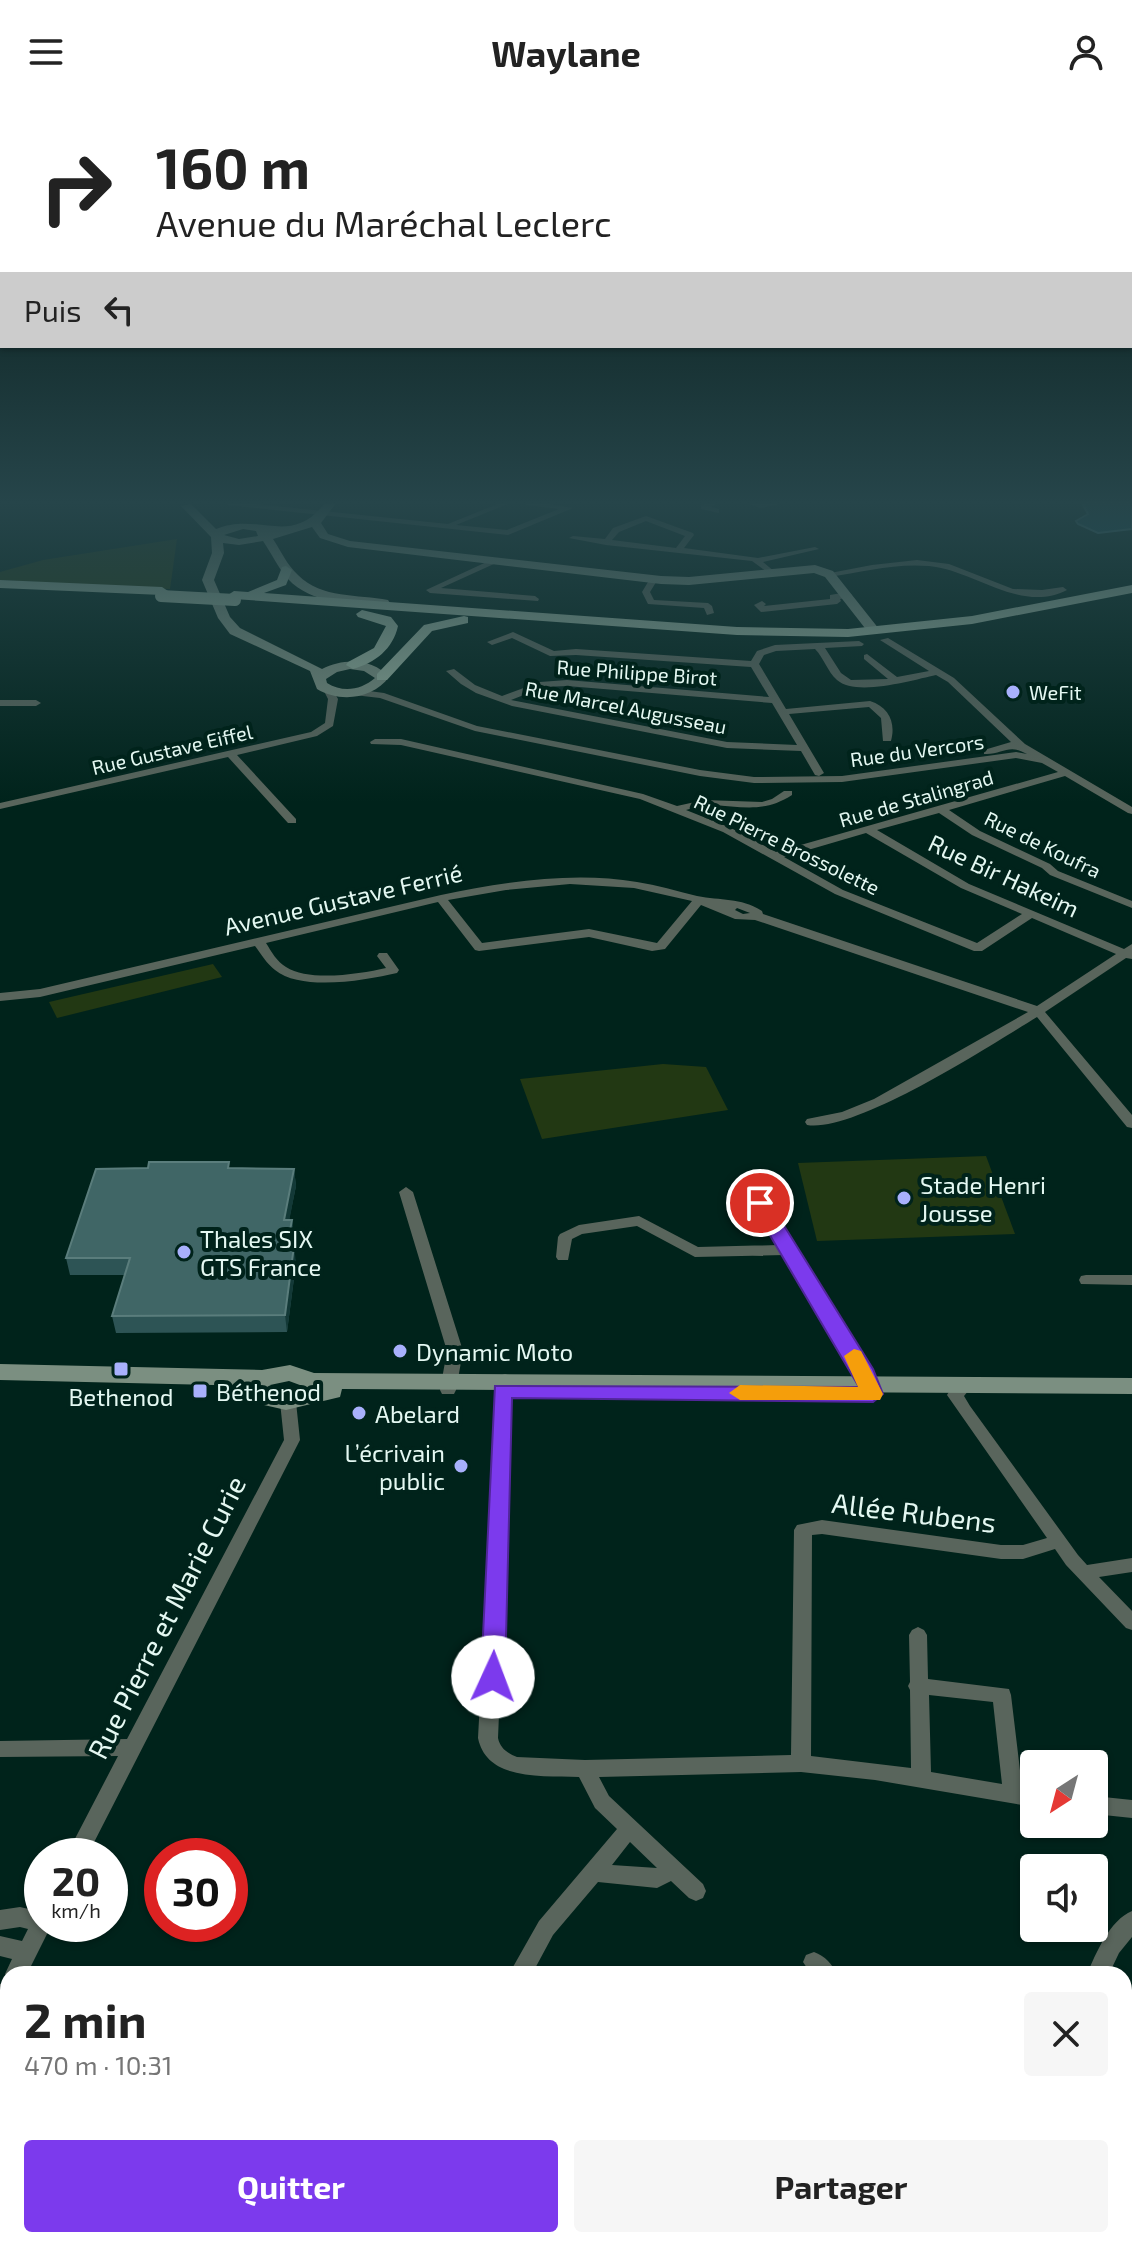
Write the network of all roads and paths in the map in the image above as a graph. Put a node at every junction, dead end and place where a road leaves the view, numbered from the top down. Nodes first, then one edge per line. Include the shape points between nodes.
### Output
1 (218, 603) edge
2 (275, 603) joint
3 (316, 603) edge
4 (391, 603) edge
5 (665, 603) edge
6 (819, 603) edge
7 (854, 603) edge
8 (1077, 603) edge
9 (762, 604) dead end
10 (447, 611) junction
11 (222, 612) junction
12 (710, 613) dead end
13 (546, 623) junction
14 (876, 631) junction
15 (903, 638) junction
16 (492, 642) dead end
17 (859, 644) dead end
18 (819, 648) junction
19 (867, 657) dead end
20 (754, 664) junction
21 (346, 666) junction
22 (451, 671) dead end
23 (936, 672) junction
24 (382, 678) junction
25 (895, 680) junction
26 (323, 684) junction
27 (352, 692) junction
28 (501, 700) junction
29 (775, 700) junction
30 (0, 703) edge
31 (36, 703) dead end
32 (333, 703) junction
33 (782, 712) junction
34 (1004, 732) junction
35 (887, 739) dead end
36 (375, 742) dead end
37 (544, 742) junction
38 (1004, 746) junction
39 (803, 748) junction
40 (1020, 750) junction
41 (231, 754) junction
42 (1066, 773) junction
43 (818, 774) junction
44 (788, 793) dead end
45 (0, 806) edge
46 (941, 809) junction
47 (677, 810) junction
48 (1132, 811) edge
49 (292, 821) dead end
50 (868, 830) junction
51 (775, 856) junction
52 (441, 898) junction
53 (699, 900) junction
54 (1132, 905) edge
55 (1031, 914) junction
56 (258, 941) junction
57 (1129, 953) edge
58 (383, 956) dead end
59 (0, 997) edge
60 (1038, 1011) junction
61 (812, 1122) dead end
62 (1132, 1124) edge
63 (747, 1180) dead end
64 (406, 1192) dead end
65 (787, 1250) junction
66 (563, 1257) dead end
67 (1086, 1280) dead end
68 (1132, 1280) edge
69 (0, 1372) edge
70 (0, 1383) edge
71 (449, 1385) junction
72 (504, 1385) junction
73 (1132, 1386) edge
74 (289, 1388) junction
75 (871, 1389) junction
76 (960, 1390) junction
77 (1132, 1397) edge
78 (1059, 1541) junction
79 (1132, 1565) edge
80 (1085, 1572) junction
81 (1132, 1623) edge
82 (918, 1635) dead end
83 (917, 1686) junction
84 (134, 1747) junction
85 (0, 1749) edge
86 (801, 1763) junction
87 (585, 1769) junction
88 (921, 1779) junction
89 (1013, 1795) junction
90 (1020, 1796) edge
91 (1108, 1806) edge
92 (1132, 1809) edge
93 (629, 1829) junction
94 (86, 1838) edge
95 (673, 1869) junction
96 (593, 1872) junction
97 (696, 1891) dead end
98 (24, 1918) edge
99 (0, 1920) edge
100 (1132, 1921) edge
101 (32, 1942) edge
102 (0, 1946) edge
103 (27, 1952) junction
104 (20, 1966) edge
105 (525, 1966) edge
106 (1102, 1966) edge

1 - 11 street
2 - 13 main road
2 - 21 main road via 387,620 391,634 368,659
3 - 10 main road
4 - 10 street
5 - 12 street via 708,606
6 - 9 street via 761,609
7 - 14 street
8 - 15 main road
10 - 14 main road via 737,631
11 - 21 street via 268,642 318,663
11 - 26 street via 244,638 311,666
13 - 14 main road via 735,636
13 - 24 main road via 440,624 421,634
14 - 15 main road
15 - 23 street
16 - 20 street via 513,635 561,655
17 - 18 street
18 - 20 street via 768,650 756,656
18 - 25 street via 841,679
19 - 25 street
20 - 29 street
21 - 24 street via 369,667
21 - 26 street via 326,671
22 - 28 street, Rue Marcel Augusseau
23 - 25 street
23 - 34 street
24 - 27 street via 372,688
24 - 37 street, Rue du Vercors via 386,688 451,717
26 - 27 street
26 - 32 street
27 - 32 street, Rue Gustave Eiffel
27 - 37 street, Rue du Vercors via 381,695 449,721
28 - 29 street, Rue Philippe Birot via 543,684 567,683
28 - 39 street, Rue Marcel Augusseau via 727,745
29 - 33 street
30 - 31 street
32 - 41 street, Rue Gustave Eiffel via 324,730
33 - 35 street via 870,704 886,719
33 - 39 street
34 - 38 street
34 - 40 street
36 - 47 street, Rue Pierre Brossolette via 401,742 618,789
37 - 43 street, Rue du Vercors via 718,775 775,781
38 - 40 street via 1005,752
38 - 43 street, Rue du Vercors
39 - 43 street
40 - 42 street
40 - 43 street, Rue du Vercors via 856,777
41 - 45 street, Rue Gustave Eiffel
41 - 49 street
42 - 46 street, Rue de Stalingrad
42 - 48 street
44 - 47 street via 761,805 690,803
46 - 50 street, Rue de Stalingrad
46 - 54 street, Rue de Koufra via 1054,873
47 - 51 street, Rue Pierre Brossolette
50 - 51 street, Rue de Stalingrad
50 - 55 street, Rue Bir Hakeim via 965,886
51 - 55 street, Rue Pierre Brossolette via 839,892 978,948
52 - 53 street, Avenue Gustave Ferrié via 560,879 639,885
52 - 53 street via 479,947 589,933 661,946
52 - 56 street, Avenue Gustave Ferrié
53 - 60 street, Avenue Gustave Ferrié via 753,908 756,916
55 - 57 street, Rue Bir Hakeim
56 - 58 street via 280,969 292,975 371,976 393,970
56 - 59 street, Avenue Gustave Ferrié via 40,993
57 - 60 street
60 - 61 street via 883,1102
60 - 62 street
63 - 65 street
64 - 71 street via 455,1351
65 - 66 street via 695,1252 639,1221 579,1230 565,1237
65 - 75 street
67 - 68 street
69 - 74 street
70 - 74 street
71 - 72 street
71 - 74 street
72 - 75 street
72 - 87 street via 490,1748 516,1765
73 - 76 street
74 - 84 street, Rue Pierre et Marie Curie via 292,1440
75 - 76 street
76 - 77 street
76 - 78 street
78 - 80 street
78 - 86 street, Allée Rubens via 1023,1552 1001,1552 822,1527 803,1530
79 - 80 street
80 - 81 street
82 - 83 street
83 - 88 street
83 - 89 street via 1002,1695
84 - 85 street
84 - 94 street, Rue Pierre et Marie Curie
86 - 87 street
86 - 88 street
87 - 93 street via 602,1802
88 - 89 street
89 - 90 street
91 - 92 street
93 - 95 street
93 - 96 street
95 - 96 street via 657,1879
95 - 97 street
96 - 105 street via 546,1928
98 - 99 street
100 - 106 street
101 - 103 street
102 - 103 street
103 - 104 street

